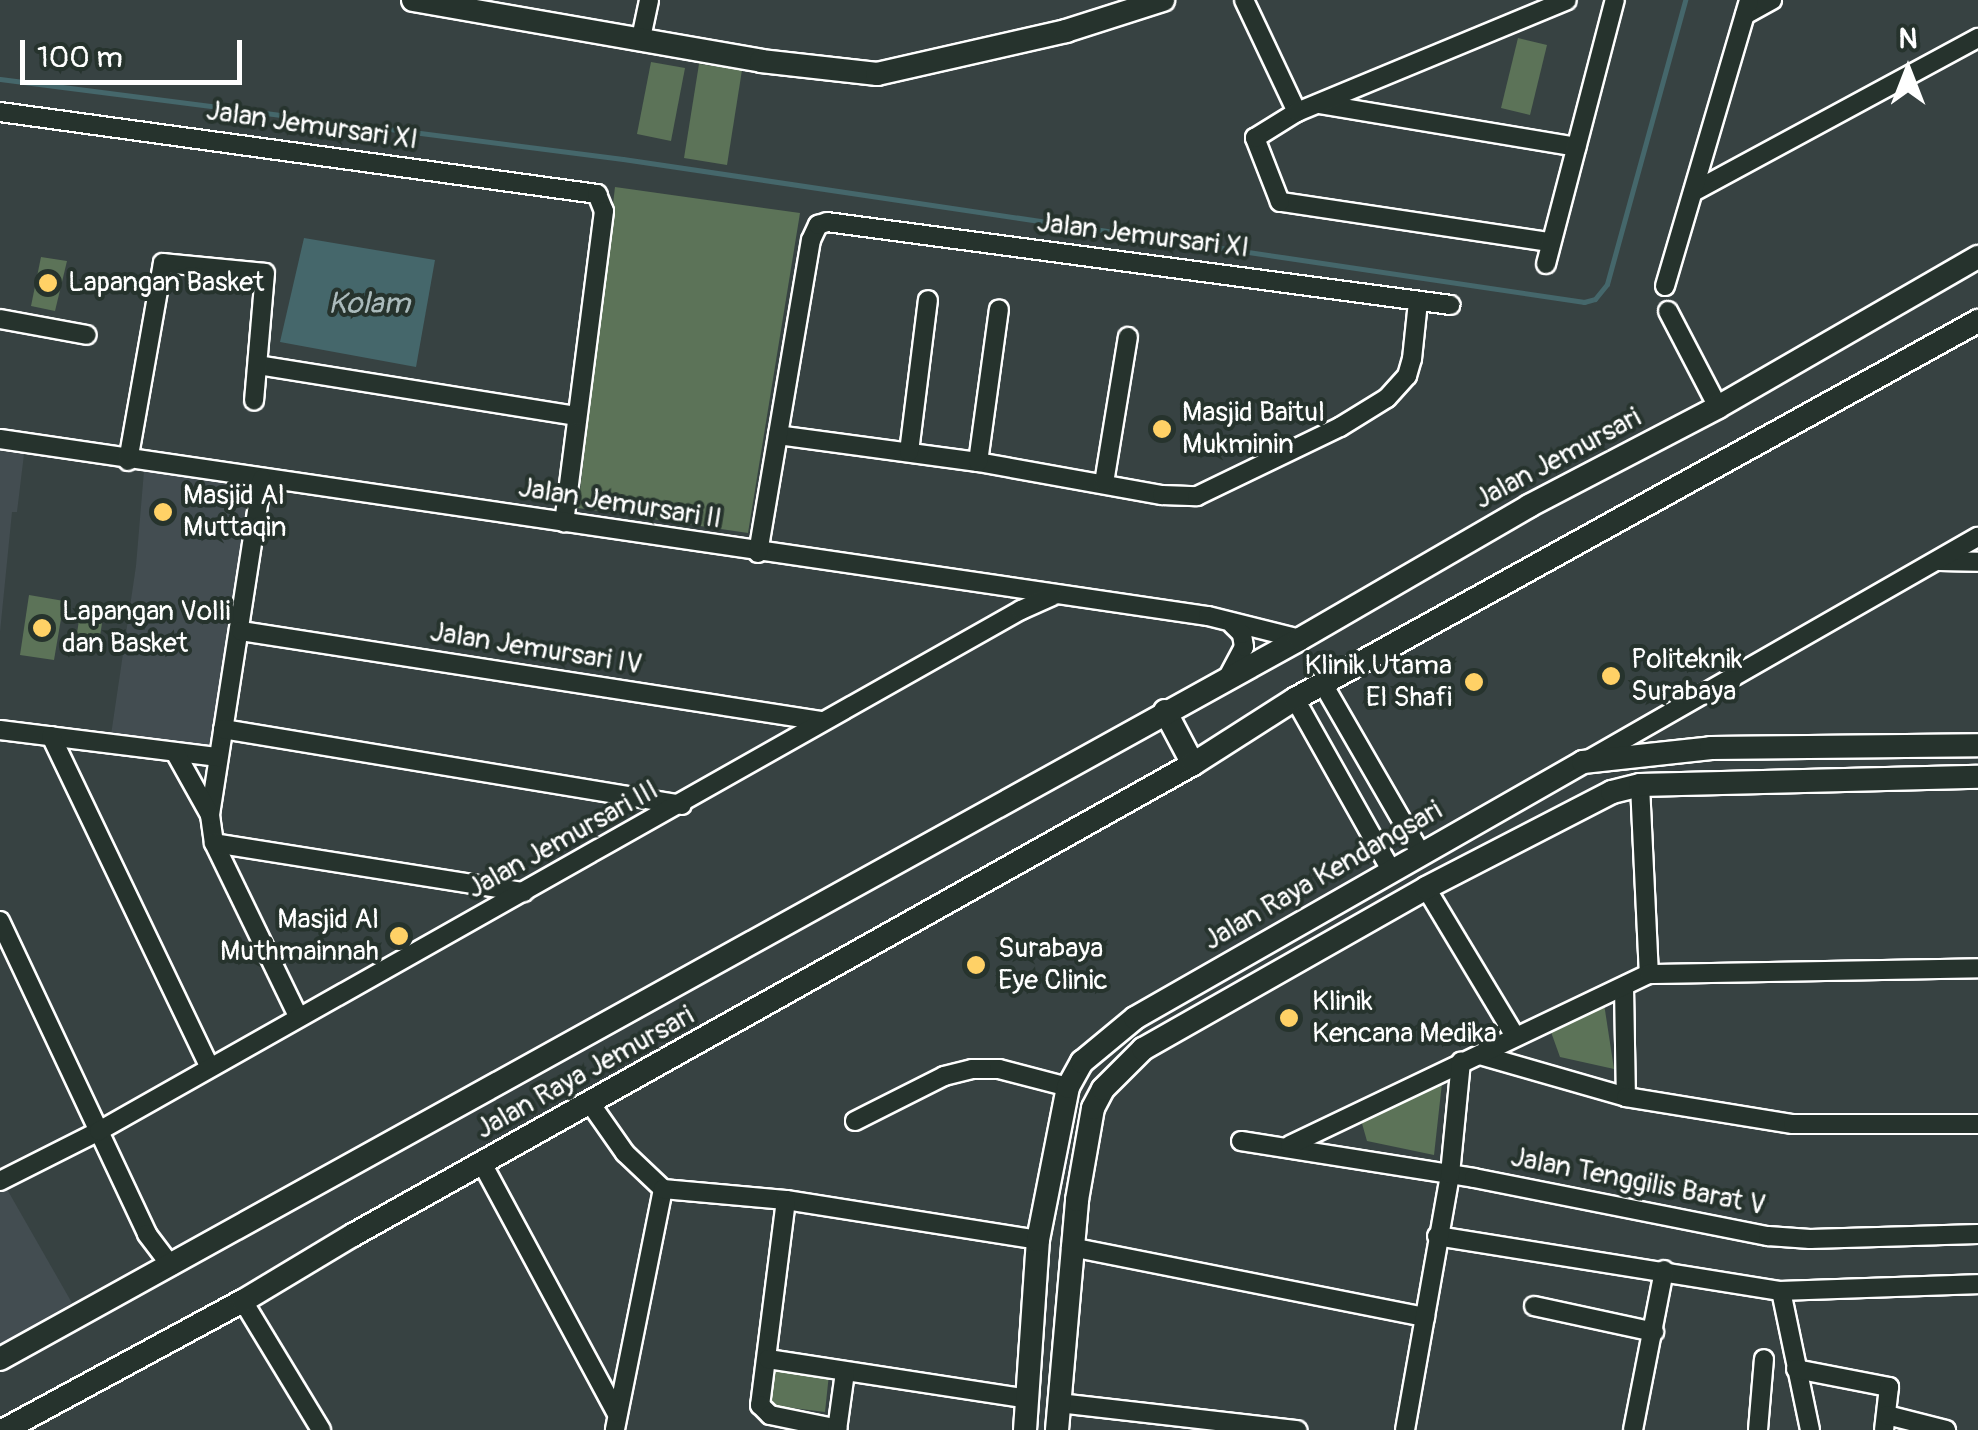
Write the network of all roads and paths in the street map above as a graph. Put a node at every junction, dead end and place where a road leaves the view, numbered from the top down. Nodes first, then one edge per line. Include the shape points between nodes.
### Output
1 (413, 0) edge
2 (649, 0) edge
3 (1162, 0) edge
4 (1244, 0) edge
5 (1567, 0) edge
6 (1615, 0) edge
7 (1772, 0) edge
8 (1747, 8) edge
9 (641, 38) junction
10 (1978, 38) edge
11 (1317, 104) junction
12 (0, 112) edge
13 (1296, 112) junction
14 (1576, 147) junction
15 (1693, 192) junction
16 (1549, 242) junction
17 (1978, 257) edge
18 (1546, 264) dead end
19 (1665, 286) dead end
20 (928, 300) dead end
21 (1418, 302) junction
22 (1451, 305) dead end
23 (999, 309) dead end
24 (1668, 311) dead end
25 (0, 319) edge
26 (1975, 329) edge
27 (87, 336) dead end
28 (1128, 337) dead end
29 (258, 365) junction
30 (254, 401) dead end
31 (1718, 407) junction
32 (576, 416) junction
33 (778, 434) junction
34 (0, 439) edge
35 (909, 452) junction
36 (128, 460) junction
37 (978, 462) junction
38 (262, 479) junction
39 (1104, 483) junction
40 (564, 522) junction
41 (1978, 537) edge
42 (758, 553) junction
43 (1936, 561) junction
44 (1978, 562) edge
45 (1053, 596) junction
46 (1232, 624) junction
47 (241, 631) junction
48 (1300, 639) junction
49 (1228, 677) junction
50 (1323, 684) junction
51 (1295, 700) junction
52 (1165, 711) junction
53 (822, 722) junction
54 (224, 729) junction
55 (0, 730) edge
56 (52, 736) junction
57 (1978, 745) edge
58 (174, 752) junction
59 (218, 758) junction
60 (1583, 762) junction
61 (1193, 764) junction
62 (1978, 777) edge
63 (1640, 785) junction
64 (682, 805) junction
65 (210, 816) junction
66 (214, 843) junction
67 (1421, 854) junction
68 (1391, 870) junction
69 (1426, 888) junction
70 (524, 892) junction
71 (0, 921) edge
72 (1264, 943) junction
73 (1978, 968) edge
74 (1277, 972) junction
75 (1649, 974) junction
76 (1624, 986) junction
77 (298, 1016) junction
78 (1515, 1036) junction
79 (1480, 1054) junction
80 (1461, 1062) junction
81 (209, 1066) junction
82 (1068, 1087) junction
83 (1626, 1098) junction
84 (590, 1102) junction
85 (856, 1121) dead end
86 (1978, 1124) edge
87 (99, 1132) junction
88 (1240, 1140) dead end
89 (1290, 1146) junction
90 (483, 1164) junction
91 (1450, 1174) junction
92 (0, 1181) edge
93 (663, 1189) junction
94 (1044, 1195) junction
95 (786, 1200) junction
96 (1076, 1200) junction
97 (1978, 1234) edge
98 (1437, 1236) junction
99 (1038, 1240) junction
100 (1071, 1247) junction
101 (171, 1266) junction
102 (1664, 1270) junction
103 (1978, 1284) edge
104 (1781, 1291) junction
105 (243, 1301) junction
106 (1534, 1306) dead end
107 (1424, 1317) junction
108 (1654, 1332) junction
109 (0, 1359) edge
110 (768, 1359) junction
111 (1764, 1359) dead end
112 (1796, 1370) junction
113 (845, 1372) junction
114 (1028, 1398) junction
115 (1059, 1404) junction
116 (616, 1421) edge
117 (1886, 1423) edge
118 (838, 1429) edge
119 (4, 1430) edge
120 (321, 1430) edge
121 (1026, 1430) edge
122 (1056, 1430) edge
123 (1294, 1430) edge
124 (1405, 1430) edge
125 (1633, 1430) edge
126 (1758, 1430) edge
127 (1810, 1430) edge
128 (1946, 1430) edge

1 - 9 main road
2 - 9 street
3 - 9 main road via 1066,32 877,74
4 - 13 street
5 - 11 street
6 - 14 street
7 - 8 street
8 - 15 street
10 - 15 street
11 - 13 street
11 - 14 street
12 - 32 street, Jalan Jemursari XI via 588,190 604,211
13 - 16 street via 1256,138 1280,202
14 - 16 street
15 - 19 street
16 - 18 street
17 - 31 main road, Jalan Jemursari
20 - 35 street
21 - 22 street, Jalan Jemursari XI
21 - 33 street, Jalan Jemursari XI via 827,222 813,233
21 - 39 street via 1406,376 1388,398 1340,427 1196,496
23 - 37 street
24 - 31 street
25 - 27 street
26 - 50 main road
28 - 39 street
29 - 30 street
29 - 32 street
29 - 36 street via 265,273 162,263
31 - 48 main road, Jalan Jemursari
32 - 40 street
33 - 35 street
33 - 42 street
34 - 36 street, Jalan Jemursari II
35 - 37 street
36 - 38 street, Jalan Jemursari II
37 - 39 street
38 - 40 street, Jalan Jemursari II
38 - 47 street
40 - 42 street, Jalan Jemursari II
41 - 43 street
42 - 45 street, Jalan Jemursari II
43 - 44 street
43 - 60 street
45 - 46 street, Jalan Jemursari II
45 - 53 street, Jalan Jemursari III
46 - 48 street, Jalan Jemursari II
46 - 49 street via 1244,647
47 - 53 street, Jalan Jemursari IV
47 - 54 street
48 - 49 main road, Jalan Jemursari
49 - 52 main road, Jalan Jemursari
50 - 51 main road
50 - 67 street
51 - 61 main road
51 - 68 street
52 - 61 main road
52 - 101 main road, Jalan Raya Jemursari
53 - 64 street, Jalan Jemursari III
54 - 59 street
54 - 64 street
55 - 56 street
56 - 58 street
56 - 81 street
57 - 60 main road, Jalan Raya Kendangsari via 1711,748
58 - 59 street
58 - 65 street
59 - 65 street
60 - 67 main road, Jalan Raya Kendangsari
61 - 84 main road, Jalan Raya Jemursari
62 - 63 main road
63 - 69 main road via 1588,802
63 - 75 street
64 - 70 street, Jalan Jemursari III
65 - 66 street
66 - 70 street
66 - 77 street
67 - 68 main road, Jalan Raya Kendangsari
68 - 72 main road, Jalan Raya Kendangsari
69 - 74 main road
69 - 78 street
70 - 77 street, Jalan Jemursari III
71 - 87 street
72 - 74 main road
72 - 82 main road, Jalan Raya Kendangsari via 1135,1018 1082,1062
73 - 75 street
74 - 96 main road via 1143,1049 1103,1088
75 - 76 street
76 - 78 street
76 - 83 street
77 - 81 street, Jalan Jemursari III
78 - 79 street
79 - 80 street
79 - 83 street
80 - 89 street
80 - 91 street
81 - 87 street, Jalan Jemursari III
82 - 85 street via 972,1069 944,1076
82 - 94 main road, Jalan Raya Kendangsari
83 - 86 street via 1821,1127
84 - 90 main road, Jalan Raya Jemursari
84 - 93 street via 625,1152
87 - 92 street, Jalan Jemursari III
87 - 101 street via 147,1234
88 - 89 street, Jalan Tenggilis Barat V
89 - 91 street, Jalan Tenggilis Barat V
90 - 105 main road, Jalan Raya Jemursari
90 - 116 street
91 - 97 street, Jalan Tenggilis Barat V via 1768,1236
91 - 98 street
93 - 95 street
93 - 116 street
94 - 96 main road
94 - 99 main road, Jalan Raya Kendangsari
95 - 99 street
95 - 110 street
96 - 100 main road
98 - 102 street
98 - 107 street
99 - 114 main road, Jalan Raya Kendangsari
100 - 107 street
100 - 115 main road
101 - 109 main road, Jalan Raya Jemursari
102 - 104 street
102 - 108 street
103 - 104 street
104 - 112 street
105 - 119 main road, Jalan Raya Jemursari
105 - 120 street
106 - 108 street
107 - 124 street
108 - 125 street
110 - 113 street
110 - 118 street via 762,1410
111 - 126 street
112 - 117 street via 1889,1387
112 - 127 street
113 - 114 street
113 - 118 street
114 - 121 main road, Jalan Raya Kendangsari
115 - 122 main road
115 - 123 street
117 - 128 street

